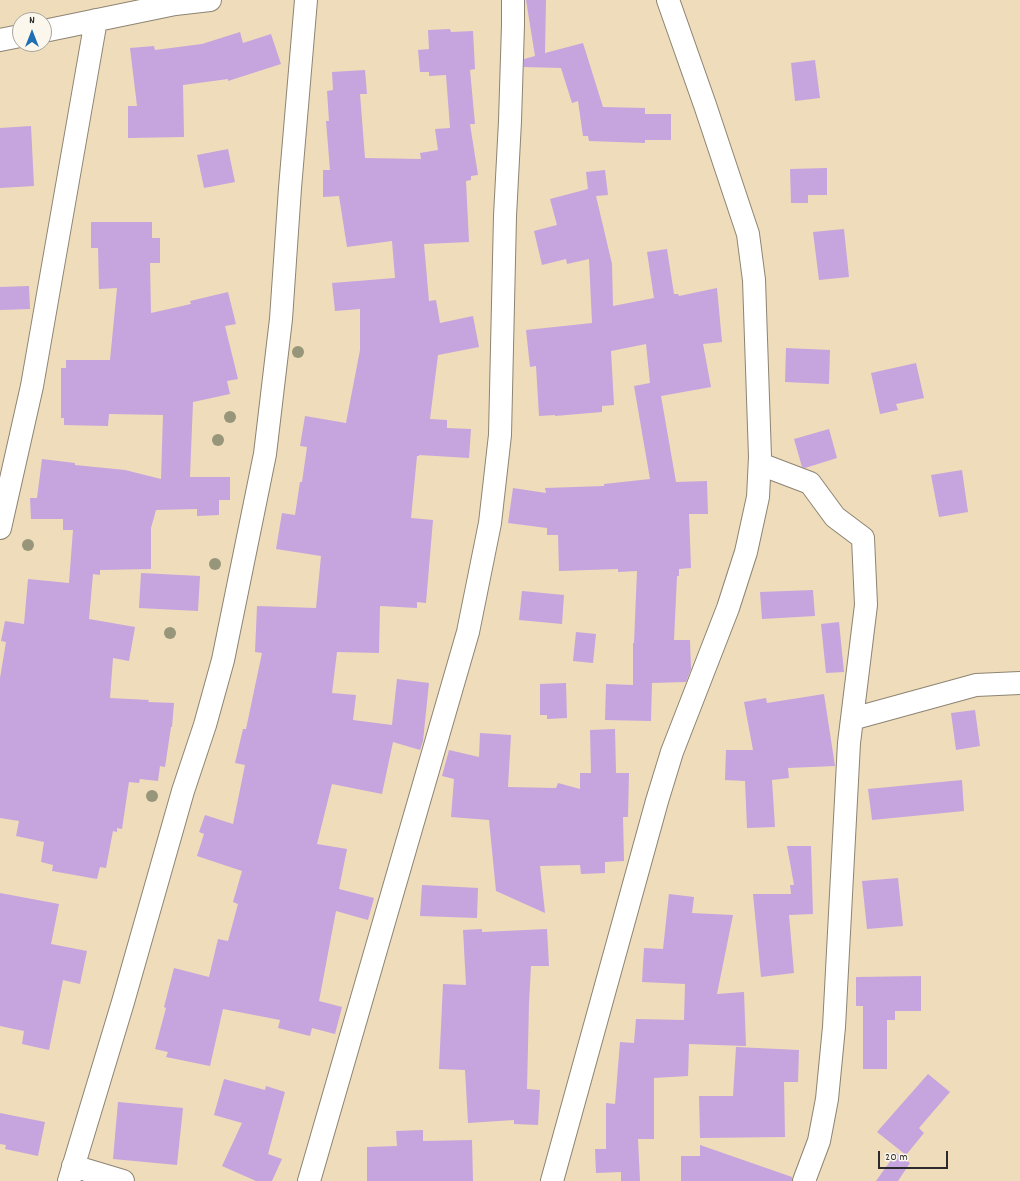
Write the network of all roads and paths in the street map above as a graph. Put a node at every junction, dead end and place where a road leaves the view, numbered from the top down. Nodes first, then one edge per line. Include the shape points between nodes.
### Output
1 (210, 0) edge
2 (306, 0) edge
3 (513, 0) edge
4 (668, 0) edge
5 (96, 20) junction
6 (52, 29) edge
7 (12, 38) edge
8 (0, 40) edge
9 (760, 464) junction
10 (0, 528) edge
11 (1020, 683) edge
12 (852, 719) junction
13 (71, 1173) edge
14 (123, 1181) edge
15 (310, 1181) edge
16 (552, 1181) edge
17 (804, 1181) edge

1 - 5 street via 175,4
2 - 13 street via 281,319 265,454 223,660
3 - 15 street via 500,435 490,523 468,632
4 - 9 street via 748,234 754,280
5 - 6 street
5 - 10 street via 32,386
7 - 8 street
9 - 12 street via 810,483 835,518 863,538 866,605
9 - 16 street via 758,497 746,552 728,608 672,752 659,794
11 - 12 street via 976,685
12 - 17 street via 834,1027 827,1099 819,1141
13 - 14 street

